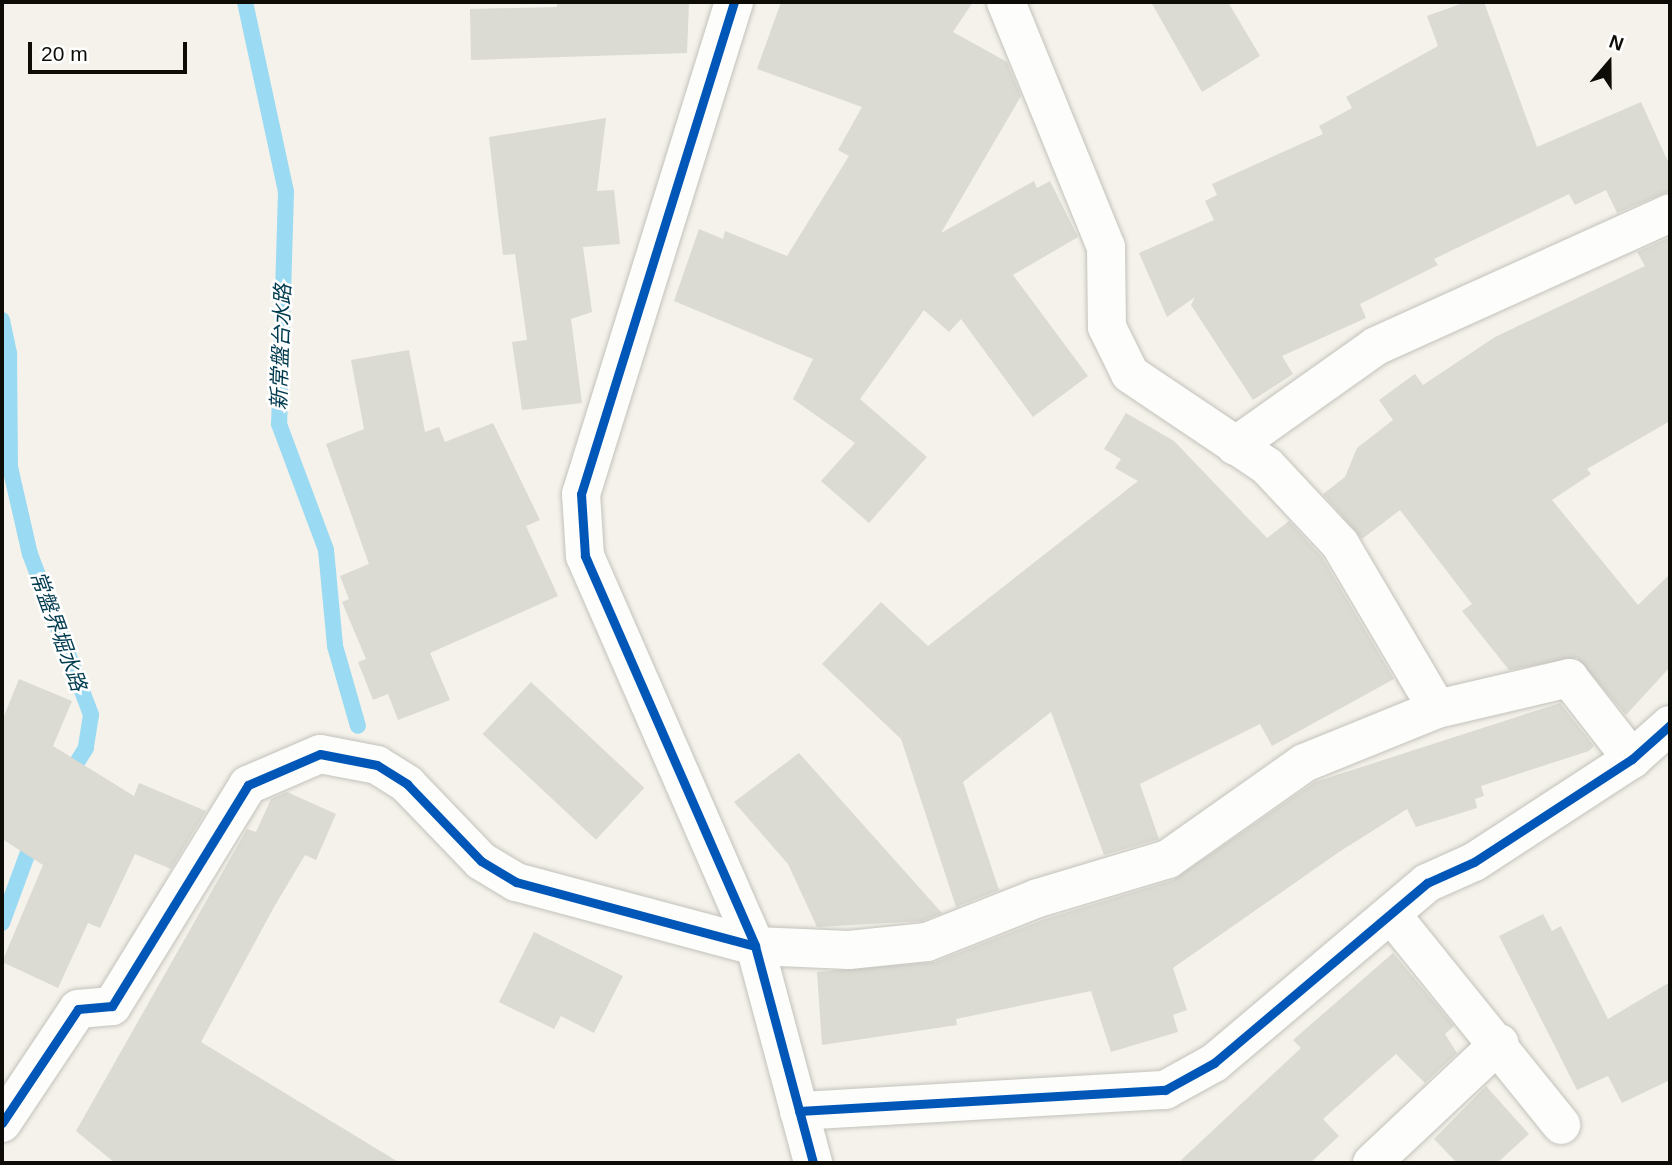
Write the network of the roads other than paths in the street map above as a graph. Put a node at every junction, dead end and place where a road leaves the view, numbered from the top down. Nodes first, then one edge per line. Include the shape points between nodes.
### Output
1 (734, 2) edge
2 (1006, 2) edge
3 (1670, 213) edge
4 (1235, 446) junction
5 (1437, 709) junction
6 (1670, 725) edge
7 (1632, 760) junction
8 (1391, 914) junction
9 (755, 946) junction
10 (1500, 1043) junction
11 (799, 1111) junction
12 (2, 1123) edge
13 (1561, 1125) dead end
14 (813, 1163) edge
15 (1372, 1163) edge

1 - 9 street via 581,494 585,556
2 - 4 street via 1106,247 1107,327 1130,374
3 - 4 street via 1376,346
4 - 5 street via 1267,466 1340,544
5 - 7 street via 1569,678
5 - 9 street via 1304,763 1168,859 1038,898 927,942 849,950
6 - 7 street
7 - 8 street via 1474,862 1427,883
8 - 10 street
8 - 11 street via 1214,1063 1165,1090
9 - 11 street
9 - 12 street via 516,881 481,861 407,784 377,765 320,754 248,785 112,1006 78,1009
10 - 13 street
10 - 15 street
11 - 14 street

